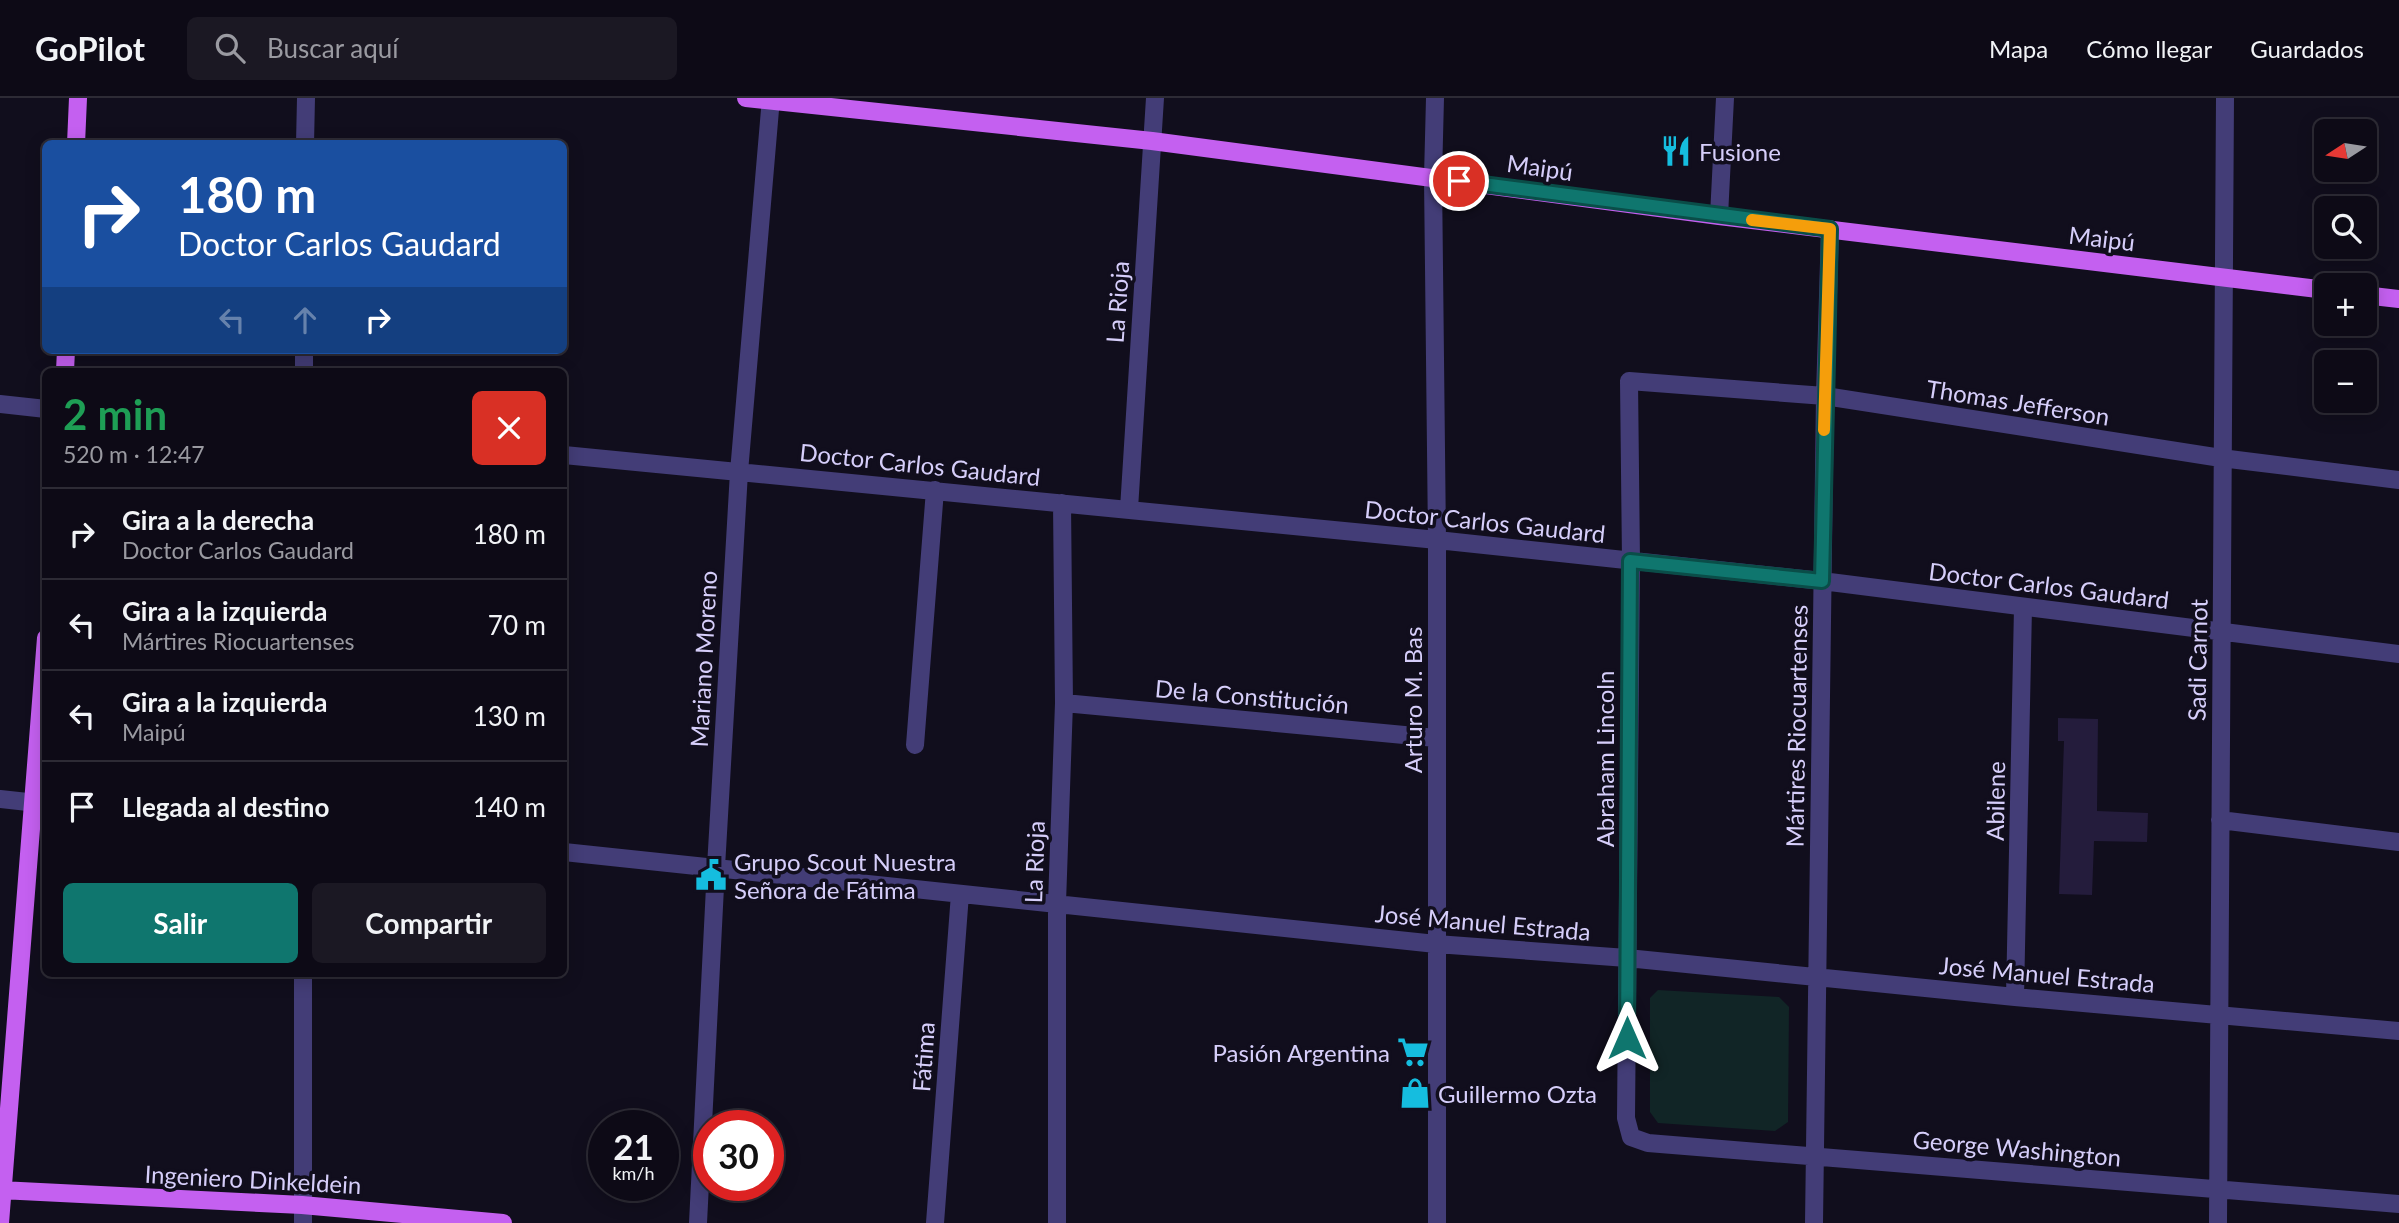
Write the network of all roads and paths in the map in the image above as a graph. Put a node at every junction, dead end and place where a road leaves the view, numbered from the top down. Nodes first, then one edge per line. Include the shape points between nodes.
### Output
1 (78, 98) edge
2 (306, 98) edge
3 (746, 98) edge
4 (1155, 98) edge
5 (1435, 98) edge
6 (1725, 98) edge
7 (2225, 98) edge
8 (771, 100) edge
9 (76, 140) edge
10 (305, 140) edge
11 (1152, 141) junction
12 (1433, 177) junction
13 (1719, 216) junction
14 (1830, 229) junction
15 (2225, 278) junction
16 (2314, 289) edge
17 (2377, 296) edge
18 (2399, 299) edge
19 (1629, 381) joint
20 (1825, 397) junction
21 (0, 404) edge
22 (42, 409) edge
23 (567, 455) edge
24 (2221, 458) junction
25 (739, 472) junction
26 (2399, 480) edge
27 (935, 490) junction
28 (1062, 503) junction
29 (1129, 509) junction
30 (1437, 540) junction
31 (1630, 561) junction
32 (1822, 581) junction
33 (2023, 607) junction
34 (2222, 631) junction
35 (2399, 654) edge
36 (1064, 703) junction
37 (42, 732) edge
38 (1436, 738) junction
39 (915, 746) dead end
40 (0, 799) edge
41 (39, 803) edge
42 (2220, 820) junction
43 (2399, 842) edge
44 (567, 852) edge
45 (716, 867) junction
46 (960, 894) junction
47 (1057, 903) junction
48 (1436, 944) junction
49 (1627, 958) junction
50 (303, 977) edge
51 (1817, 978) junction
52 (2015, 997) junction
53 (2218, 1014) junction
54 (2399, 1031) edge
55 (1632, 1137) joint
56 (1814, 1156) junction
57 (2218, 1188) junction
58 (2, 1190) edge
59 (2399, 1204) edge
60 (302, 1205) junction
61 (1, 1223) edge
62 (303, 1223) edge
63 (503, 1223) edge
64 (698, 1223) edge
65 (935, 1223) edge
66 (1057, 1223) edge
67 (1437, 1223) edge
68 (1814, 1223) edge
69 (2218, 1223) edge

1 - 9 main road
2 - 10 street
3 - 8 main road, Maipú
4 - 11 street, La Rioja
5 - 12 street, Arturo M. Bas
6 - 13 street
7 - 15 street, Sadi Carnot
8 - 11 main road, Maipú
8 - 25 street, Mariano Moreno
11 - 12 main road, Maipú
11 - 29 street, La Rioja
12 - 13 main road, Maipú
12 - 30 street, Arturo M. Bas
13 - 14 main road, Maipú
14 - 15 main road, Maipú
14 - 20 street, Mártires Riocuartenses
15 - 16 main road, Maipú
15 - 24 street, Sadi Carnot
17 - 18 main road
19 - 20 street, Thomas Jefferson
19 - 31 street, Abraham Lincoln
20 - 24 street, Thomas Jefferson
20 - 32 street, Mártires Riocuartenses
21 - 22 street
23 - 25 street, Doctor Carlos Gaudard
24 - 26 street, Thomas Jefferson
24 - 34 street, Sadi Carnot
25 - 27 street, Doctor Carlos Gaudard
25 - 45 street, Mariano Moreno
27 - 28 street, Doctor Carlos Gaudard
27 - 39 street
28 - 29 street, Doctor Carlos Gaudard
28 - 36 street, La Rioja
29 - 30 street, Doctor Carlos Gaudard
30 - 31 street, Doctor Carlos Gaudard
30 - 38 street, Arturo M. Bas
31 - 32 street, Doctor Carlos Gaudard
31 - 49 street, Abraham Lincoln
32 - 33 street, Doctor Carlos Gaudard
32 - 51 street, Mártires Riocuartenses
33 - 34 street, Doctor Carlos Gaudard
33 - 52 street, Abilene
34 - 35 street, Doctor Carlos Gaudard
34 - 42 street, Sadi Carnot
36 - 38 street, De la Constitución
36 - 47 street, La Rioja
37 - 41 main road
38 - 48 street, Arturo M. Bas
40 - 41 street
41 - 58 main road
42 - 43 street
42 - 53 street, Sadi Carnot
44 - 45 street, José Manuel Estrada
45 - 46 street, José Manuel Estrada
45 - 64 street, Mariano Moreno
46 - 47 street, José Manuel Estrada
46 - 65 street, Fátima
47 - 48 street, José Manuel Estrada
47 - 66 street, La Rioja
48 - 49 street, José Manuel Estrada
48 - 67 street, Arturo M. Bas
49 - 51 street, José Manuel Estrada
49 - 55 street, Abraham Lincoln via 1626,1118
50 - 60 street
51 - 52 street, José Manuel Estrada
51 - 56 street, Mártires Riocuartenses
52 - 53 street, José Manuel Estrada
53 - 54 street, José Manuel Estrada
53 - 57 street, Sadi Carnot
55 - 56 street, George Washington via 1648,1143
56 - 57 street, George Washington
56 - 68 street, Mártires Riocuartenses
57 - 59 street, George Washington
57 - 69 street, Sadi Carnot
58 - 60 main road, Ingeniero Dinkeldein
58 - 61 main road
60 - 62 street
60 - 63 main road, Ingeniero Dinkeldein

